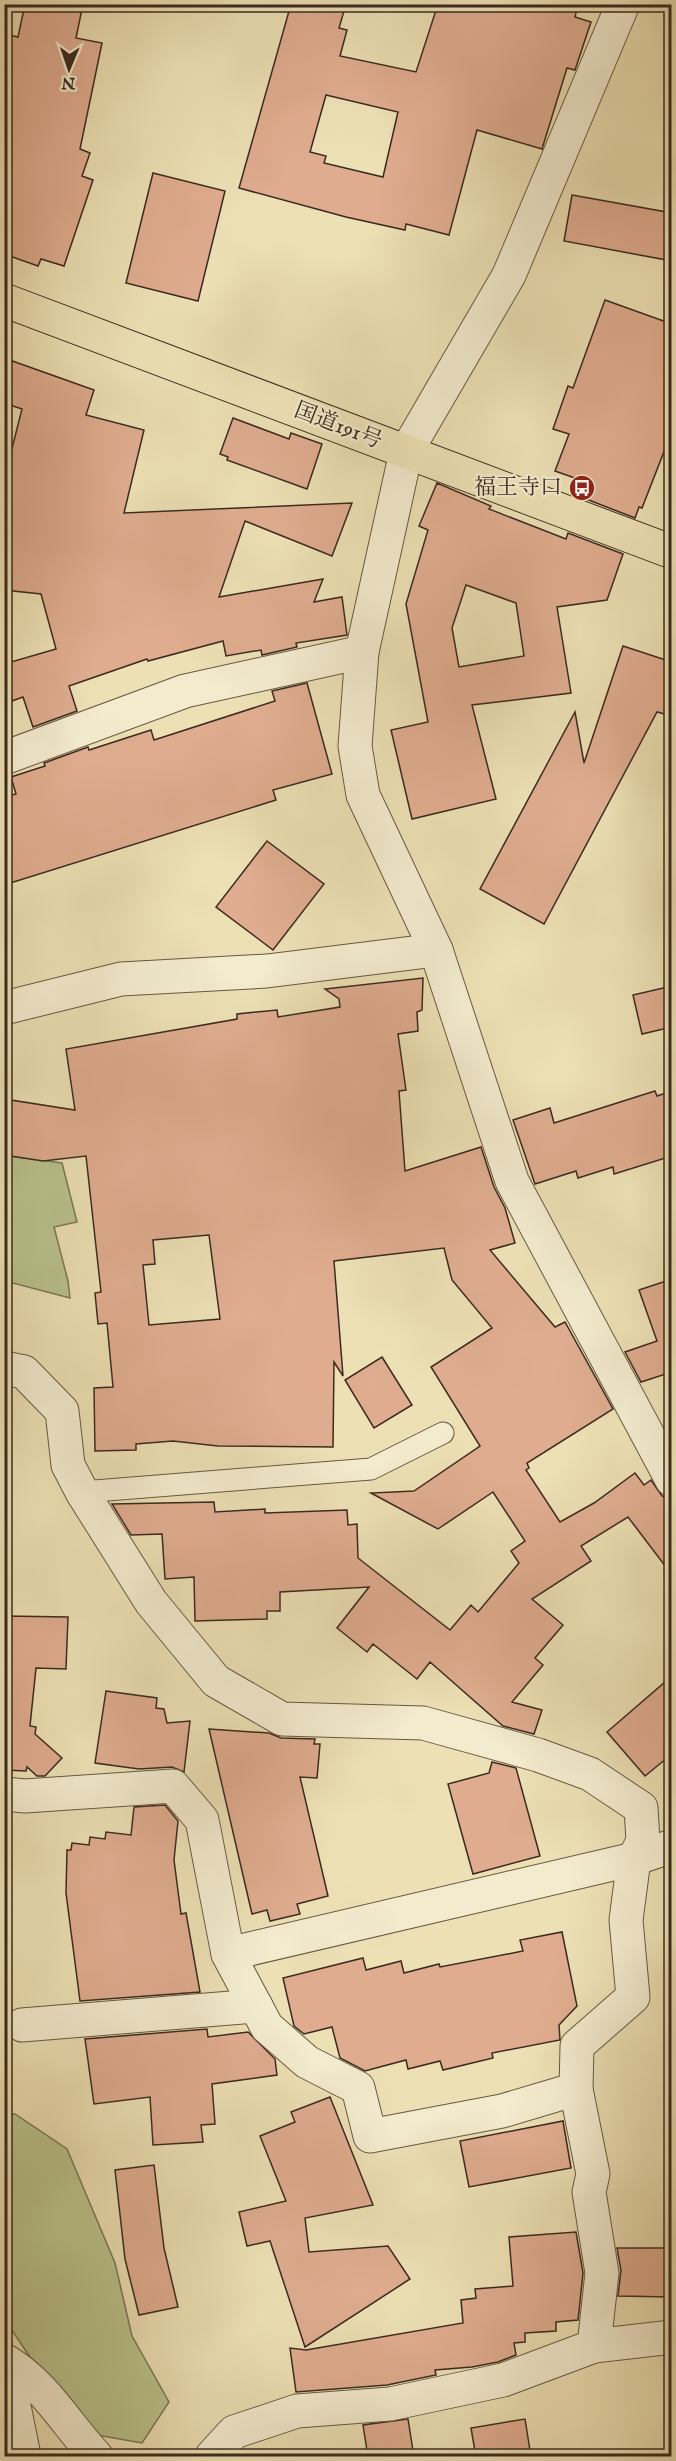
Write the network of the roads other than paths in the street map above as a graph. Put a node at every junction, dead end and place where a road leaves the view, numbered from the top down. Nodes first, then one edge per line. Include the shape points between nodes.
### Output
1 (623, 4) edge
2 (4, 300) edge
3 (406, 452) junction
4 (672, 552) edge
5 (362, 652) junction
6 (4, 758) edge
7 (436, 950) junction
8 (4, 1008) edge
9 (4, 1368) edge
10 (443, 1432) dead end
11 (672, 1480) edge
12 (82, 1492) junction
13 (4, 1794) edge
14 (672, 1846) edge
15 (634, 1859) junction
16 (228, 1954) junction
17 (256, 2006) junction
18 (22, 2025) dead end
19 (576, 2089) junction
20 (672, 2337) edge
21 (594, 2346) junction
22 (4, 2360) edge
23 (4, 2382) edge
24 (24, 2457) edge
25 (96, 2457) edge
26 (212, 2457) edge

1 - 3 street via 509,275
2 - 3 highway, 国道191号
3 - 4 highway, 国道191号
3 - 5 street
5 - 6 street via 185,691
5 - 7 street via 355,746 363,795
7 - 8 street via 267,971 121,979
7 - 11 street via 512,1181
9 - 12 street via 24,1372 62,1411 68,1465
10 - 12 lane via 371,1469
12 - 15 street via 151,1602 216,1681 282,1719 423,1723 590,1774 641,1808 643,1841
13 - 16 street via 173,1786 202,1820
14 - 15 street
15 - 16 street
15 - 19 street via 626,1920 633,1998 577,2046
16 - 17 street
17 - 18 street
17 - 19 street via 267,2027 307,2062 357,2088 370,2136 502,2111
19 - 21 street via 593,2174 589,2192 602,2273
20 - 21 street
21 - 26 street via 502,2380 390,2404 297,2411 234,2432
22 - 25 street via 22,2370 41,2390
23 - 24 street via 12,2396

